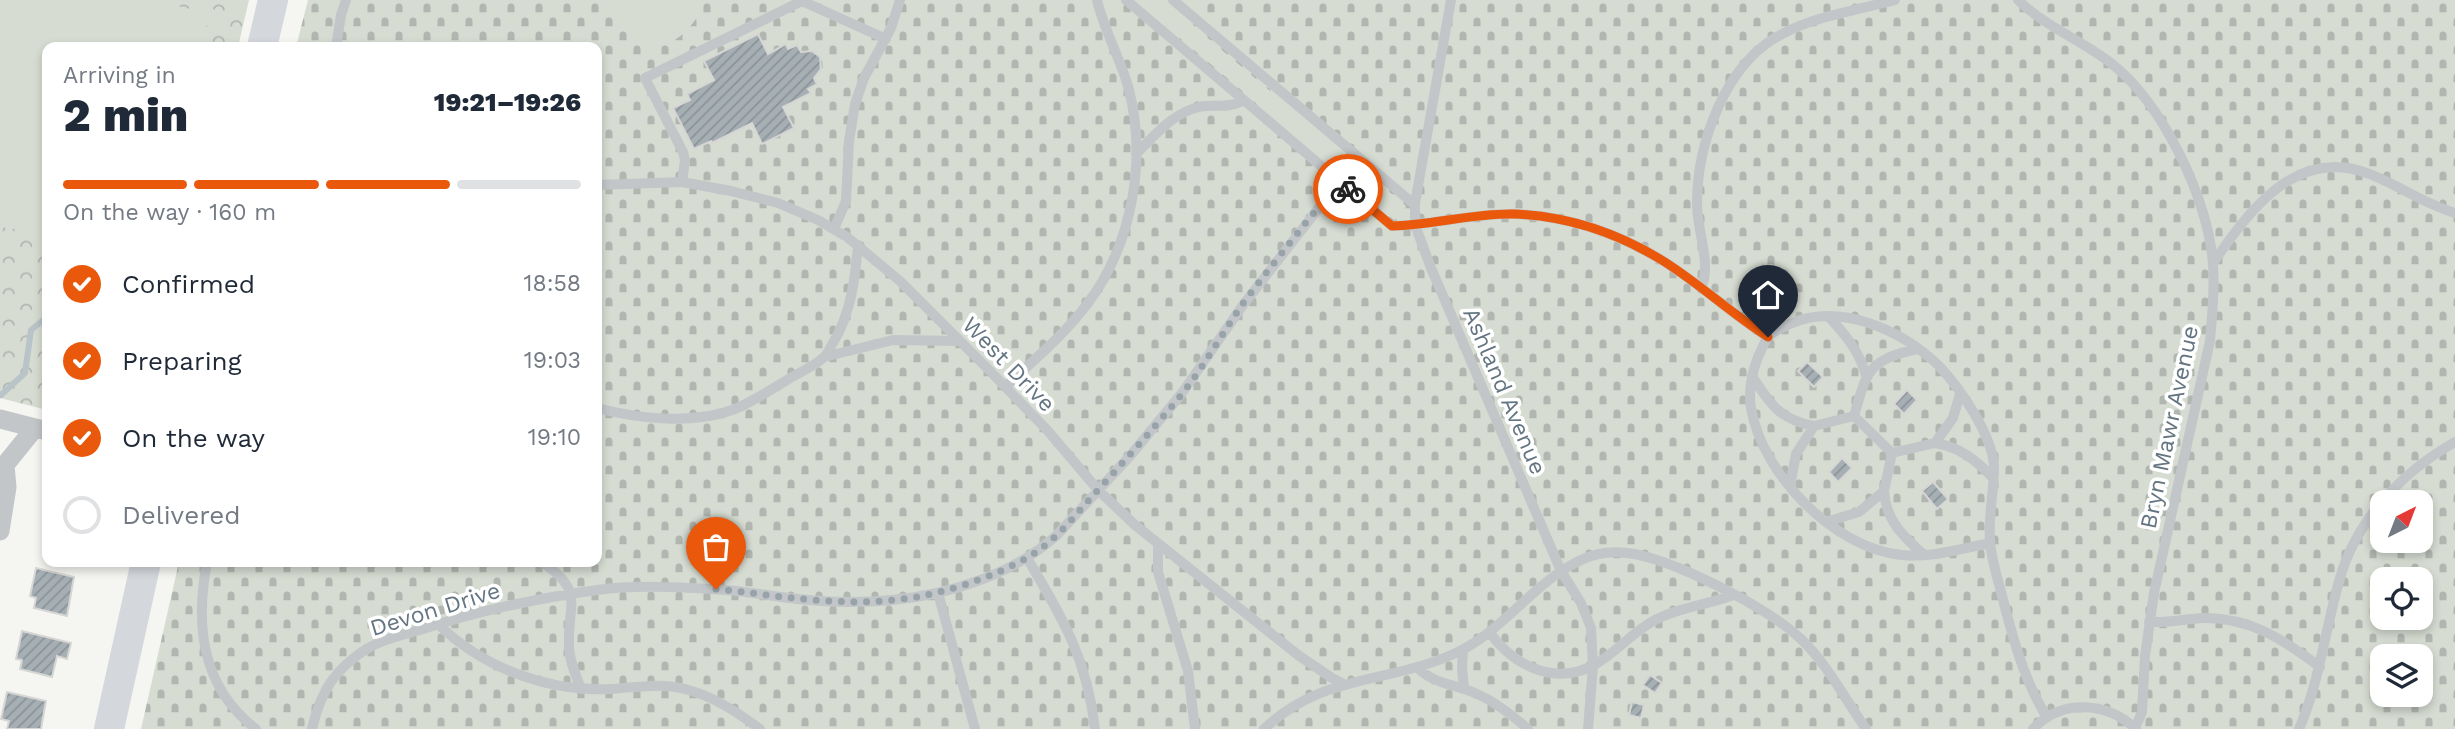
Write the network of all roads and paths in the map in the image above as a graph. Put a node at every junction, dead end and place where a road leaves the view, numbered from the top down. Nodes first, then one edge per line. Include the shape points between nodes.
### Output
1 (273, 0) edge
2 (346, 0) edge
3 (900, 0) edge
4 (1097, 0) edge
5 (1126, 0) edge
6 (1173, 0) edge
7 (1451, 0) edge
8 (1895, 0) edge
9 (2018, 0) edge
10 (886, 39) junction
11 (263, 42) edge
12 (337, 42) edge
13 (1243, 100) junction
14 (1136, 153) junction
15 (682, 182) junction
16 (1339, 182) junction
17 (602, 185) edge
18 (1415, 205) junction
19 (2455, 213) edge
20 (1415, 225) junction
21 (834, 229) junction
22 (858, 245) junction
23 (2213, 263) junction
24 (1701, 289) junction
25 (1828, 316) junction
26 (1768, 337) junction
27 (960, 341) junction
28 (1917, 349) junction
29 (824, 357) junction
30 (1866, 375) junction
31 (1752, 376) junction
32 (1006, 387) junction
33 (1960, 394) junction
34 (602, 409) edge
35 (1854, 416) junction
36 (0, 419) edge
37 (1814, 426) junction
38 (40, 430) edge
39 (2455, 442) edge
40 (1936, 443) junction
41 (1892, 453) junction
42 (2, 468) edge
43 (1993, 478) junction
44 (1790, 486) junction
45 (1098, 490) junction
46 (1884, 491) junction
47 (1826, 522) junction
48 (0, 531) edge
49 (1990, 543) junction
50 (1158, 544) junction
51 (1924, 555) junction
52 (1027, 558) junction
53 (145, 567) edge
54 (206, 567) edge
55 (549, 567) edge
56 (1561, 571) junction
57 (938, 593) junction
58 (571, 595) junction
59 (1733, 595) junction
60 (2149, 622) junction
61 (438, 624) junction
62 (1490, 633) junction
63 (1463, 650) junction
64 (1592, 666) junction
65 (1417, 667) junction
66 (2320, 667) junction
67 (1343, 684) junction
68 (581, 689) junction
69 (1464, 689) junction
70 (2046, 716) junction
71 (109, 729) edge
72 (256, 729) edge
73 (313, 729) edge
74 (760, 729) edge
75 (975, 729) edge
76 (1094, 729) edge
77 (1195, 729) edge
78 (1264, 729) edge
79 (1528, 729) edge
80 (1588, 729) edge
81 (1866, 729) edge
82 (2033, 729) edge
83 (2135, 729) edge
84 (2299, 729) edge

1 - 11 main road
2 - 12 lane
3 - 10 lane
4 - 14 lane via 1129,90
5 - 13 lane
6 - 18 lane
7 - 18 lane
8 - 24 lane via 1780,34 1737,76 1719,108 1699,176 1697,207 1706,273
9 - 23 lane, Bryn Mawr Avenue via 2039,19 2110,62 2145,99 2165,127 2190,178
10 - 15 lane via 802,1 645,78 683,152
10 - 21 lane via 855,104 846,201
13 - 14 lane via 1188,111 1165,125
13 - 16 lane
14 - 32 lane via 1126,223 1097,290 1063,332
15 - 17 lane, West Drive
15 - 21 lane, West Drive via 767,200
16 - 20 lane via 1392,226
16 - 45 lane, Devon Drive via 1243,305 1182,393
18 - 20 lane
19 - 23 lane via 2365,172 2321,167 2277,187
20 - 24 lane via 1492,214 1562,219 1637,247
20 - 56 lane, Ashland Avenue
21 - 22 lane, West Drive
22 - 27 lane, West Drive
22 - 29 lane via 848,312
23 - 60 lane, Bryn Mawr Avenue via 2213,310 2204,373
24 - 26 lane
25 - 26 lane via 1793,323
25 - 28 lane via 1866,322
25 - 30 lane via 1853,345
26 - 31 lane
27 - 29 lane via 893,340
27 - 32 lane, West Drive
28 - 30 lane via 1888,357
28 - 33 lane via 1939,366
29 - 34 lane via 736,409 718,414 655,417
30 - 35 lane
31 - 37 lane via 1775,410 1799,424
31 - 44 lane via 1753,422 1774,466
32 - 45 lane, West Drive
33 - 40 lane
33 - 43 lane via 1991,450
35 - 37 lane
35 - 41 lane
36 - 38 street
37 - 44 lane via 1796,453
38 - 42 street
39 - 66 lane via 2406,477 2362,526 2340,576
40 - 41 lane
40 - 43 lane via 1964,452
41 - 46 lane
42 - 48 street via 6,498
43 - 49 lane
44 - 47 lane
45 - 50 lane, West Drive
45 - 52 lane, Devon Drive via 1057,535
46 - 47 lane via 1858,513
46 - 51 lane via 1885,505 1897,529
47 - 51 lane via 1886,552
49 - 51 lane
49 - 70 lane via 2017,652
50 - 67 lane, West Drive
50 - 77 lane via 1158,572 1188,671
52 - 57 lane, Devon Drive
52 - 76 lane via 1076,646
53 - 71 main road
54 - 72 lane via 201,616 208,665 234,710
55 - 58 lane
56 - 59 lane via 1598,554 1625,552 1666,562
56 - 62 lane
56 - 64 lane, Ashland Avenue via 1587,614
57 - 58 lane, Devon Drive via 842,603 716,589 622,589
57 - 75 lane
58 - 61 lane, Devon Drive
58 - 68 lane via 569,647
59 - 64 lane via 1660,618
59 - 81 lane via 1801,639
60 - 66 lane via 2240,621 2277,637
60 - 83 lane, Bryn Mawr Avenue via 2143,712
61 - 68 lane via 464,646 508,670
61 - 73 lane, Devon Drive via 392,637 355,656 327,687
62 - 63 lane
62 - 64 lane via 1505,651 1544,673
63 - 65 lane
63 - 69 lane
64 - 80 lane, Ashland Avenue
65 - 67 lane
65 - 69 lane via 1432,680
66 - 84 lane
67 - 78 lane via 1297,704
68 - 74 lane via 682,688 721,702
69 - 79 lane via 1487,699
70 - 82 lane
70 - 83 lane via 2068,708 2096,708

